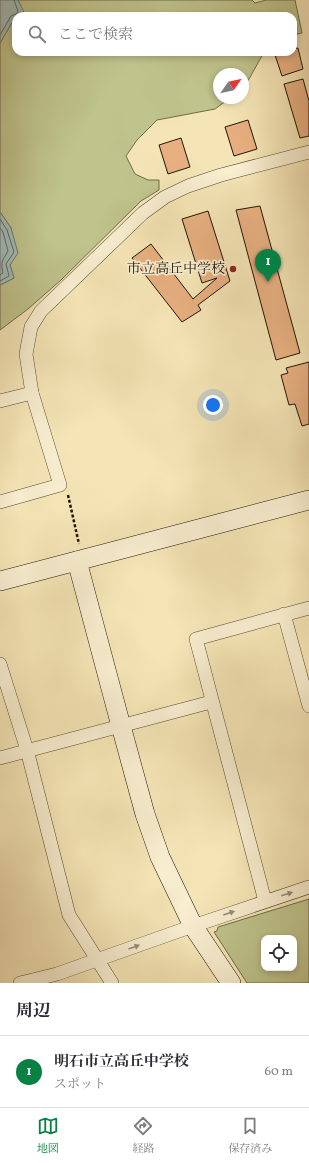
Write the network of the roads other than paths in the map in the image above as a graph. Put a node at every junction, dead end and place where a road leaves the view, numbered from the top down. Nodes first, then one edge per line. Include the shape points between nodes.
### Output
1 (309, 152) edge
2 (32, 393) junction
3 (0, 401) edge
4 (309, 500) edge
5 (0, 502) edge
6 (78, 561) junction
7 (0, 581) edge
8 (309, 608) edge
9 (284, 614) junction
10 (0, 664) edge
11 (212, 702) junction
12 (309, 706) edge
13 (120, 726) junction
14 (27, 750) junction
15 (0, 758) edge
16 (309, 887) edge
17 (265, 901) junction
18 (193, 926) junction
19 (98, 961) junction
20 (20, 983) edge
21 (112, 983) edge
22 (231, 983) edge

1 - 2 street via 188,186 165,197 143,213 41,311 31,327 26,354
2 - 3 street
2 - 5 street via 60,485
4 - 6 street
6 - 7 street
6 - 13 street
8 - 9 street
9 - 11 street via 196,639
9 - 12 street
10 - 14 street
11 - 13 street
11 - 17 street
13 - 14 street
13 - 18 street via 160,857
14 - 15 street
14 - 19 street via 69,915
17 -> 16 street
18 -> 17 street
19 -> 18 street
18 - 22 street
19 - 20 street
19 - 21 street

